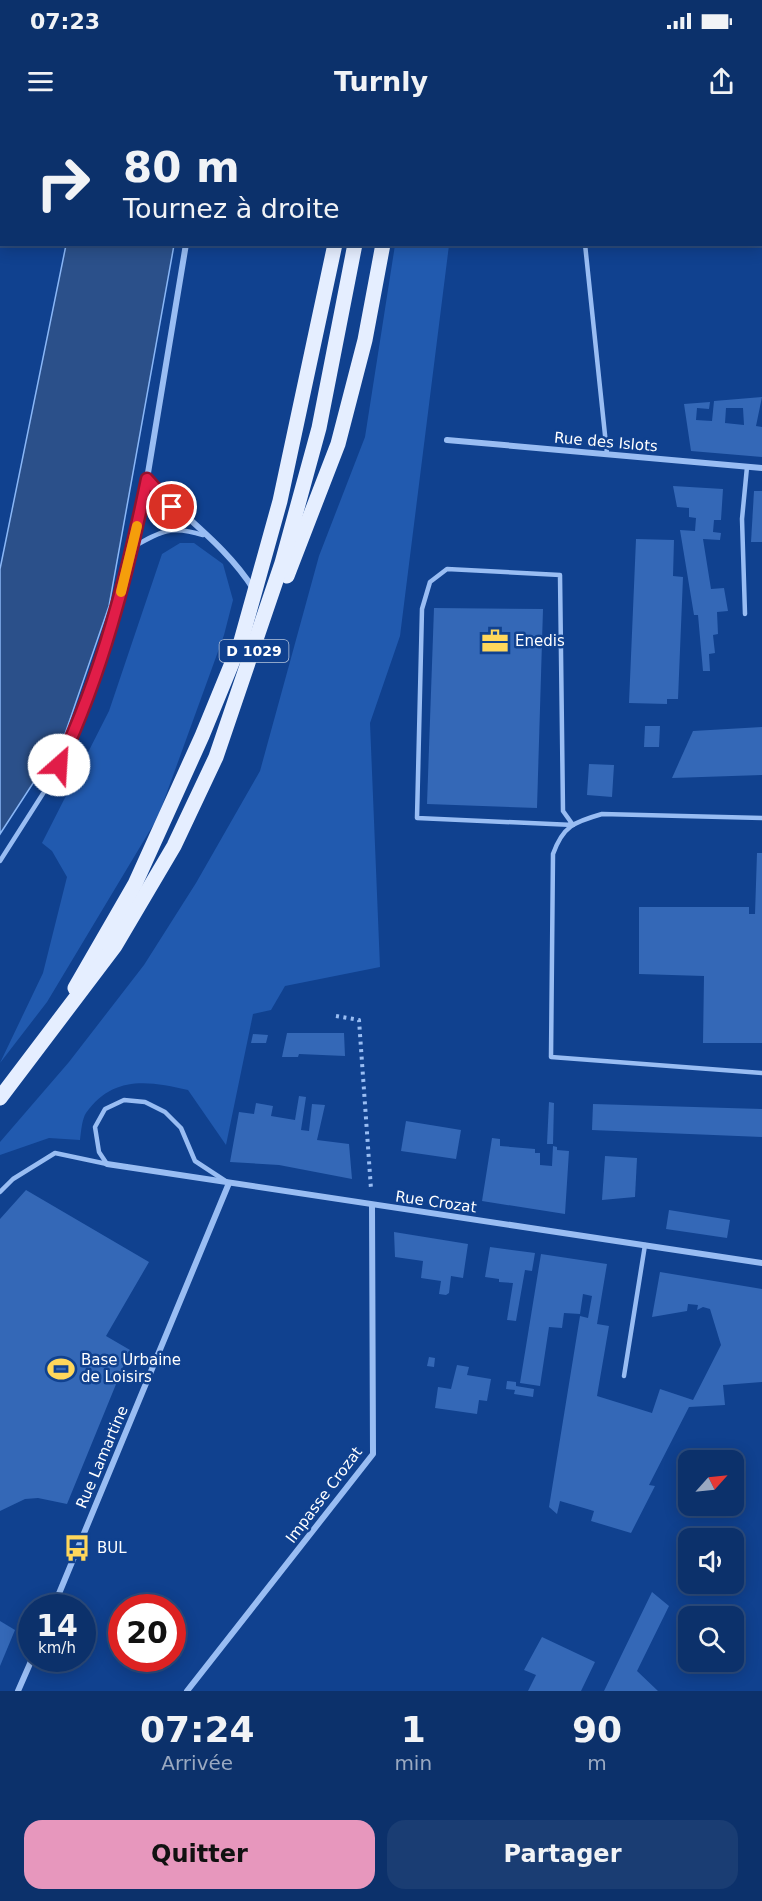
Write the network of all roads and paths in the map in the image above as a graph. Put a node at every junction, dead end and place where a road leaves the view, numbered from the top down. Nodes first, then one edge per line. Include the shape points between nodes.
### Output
1 (186, 246) edge
2 (335, 246) edge
3 (355, 246) edge
4 (383, 246) edge
5 (585, 246) edge
6 (447, 440) dead end
7 (607, 454) junction
8 (747, 467) junction
9 (762, 468) edge
10 (147, 479) junction
11 (204, 534) junction
12 (133, 547) junction
13 (254, 591) junction
14 (745, 614) dead end
15 (256, 645) junction
16 (762, 818) edge
17 (573, 825) junction
18 (0, 861) edge
19 (336, 1016) dead end
20 (58, 1019) junction
21 (762, 1073) edge
22 (0, 1098) edge
23 (107, 1164) junction
24 (229, 1183) junction
25 (0, 1192) edge
26 (372, 1205) junction
27 (645, 1245) junction
28 (762, 1263) edge
29 (624, 1376) dead end
30 (59, 1594) edge
31 (26, 1672) edge
32 (18, 1691) edge
33 (187, 1691) edge

1 - 10 street
2 - 13 main road, D 1029 via 285,478
3 - 15 main road, D 1029 via 319,428
4 - 15 main road via 365,340 338,444 299,548
5 - 7 lane
6 - 7 street, Rue des Islots
7 - 8 street, Rue des Islots
8 - 9 street, Rue des Islots
8 - 14 lane via 742,519
10 - 11 street
10 - 12 lane
11 - 12 lane via 183,529 161,530
11 - 13 street via 233,560
12 - 18 lane via 82,716 51,781
13 - 20 main road, D 1029 via 240,641 170,808 135,884
15 - 20 main road, D 1029 via 216,757 174,846 115,946
16 - 17 lane via 602,814
17 - 17 lane via 562,812 560,575 447,569 430,582 422,609 417,818
17 - 21 lane via 560,834 553,854 551,1057
19 - 26 path via 359,1020
20 - 22 main road, D 1029
23 - 24 street, Rue Crozat
23 - 24 lane via 99,1152 95,1127 105,1109 124,1100 145,1102 165,1112 181,1128 195,1161
23 - 25 lane via 55,1153 13,1179
24 - 26 street, Rue Crozat
24 - 30 street, Rue Lamartine
26 - 27 street, Rue Crozat
26 - 33 street, Impasse Crozat via 373,1454
27 - 28 street, Rue Crozat
27 - 29 lane
31 - 32 street

